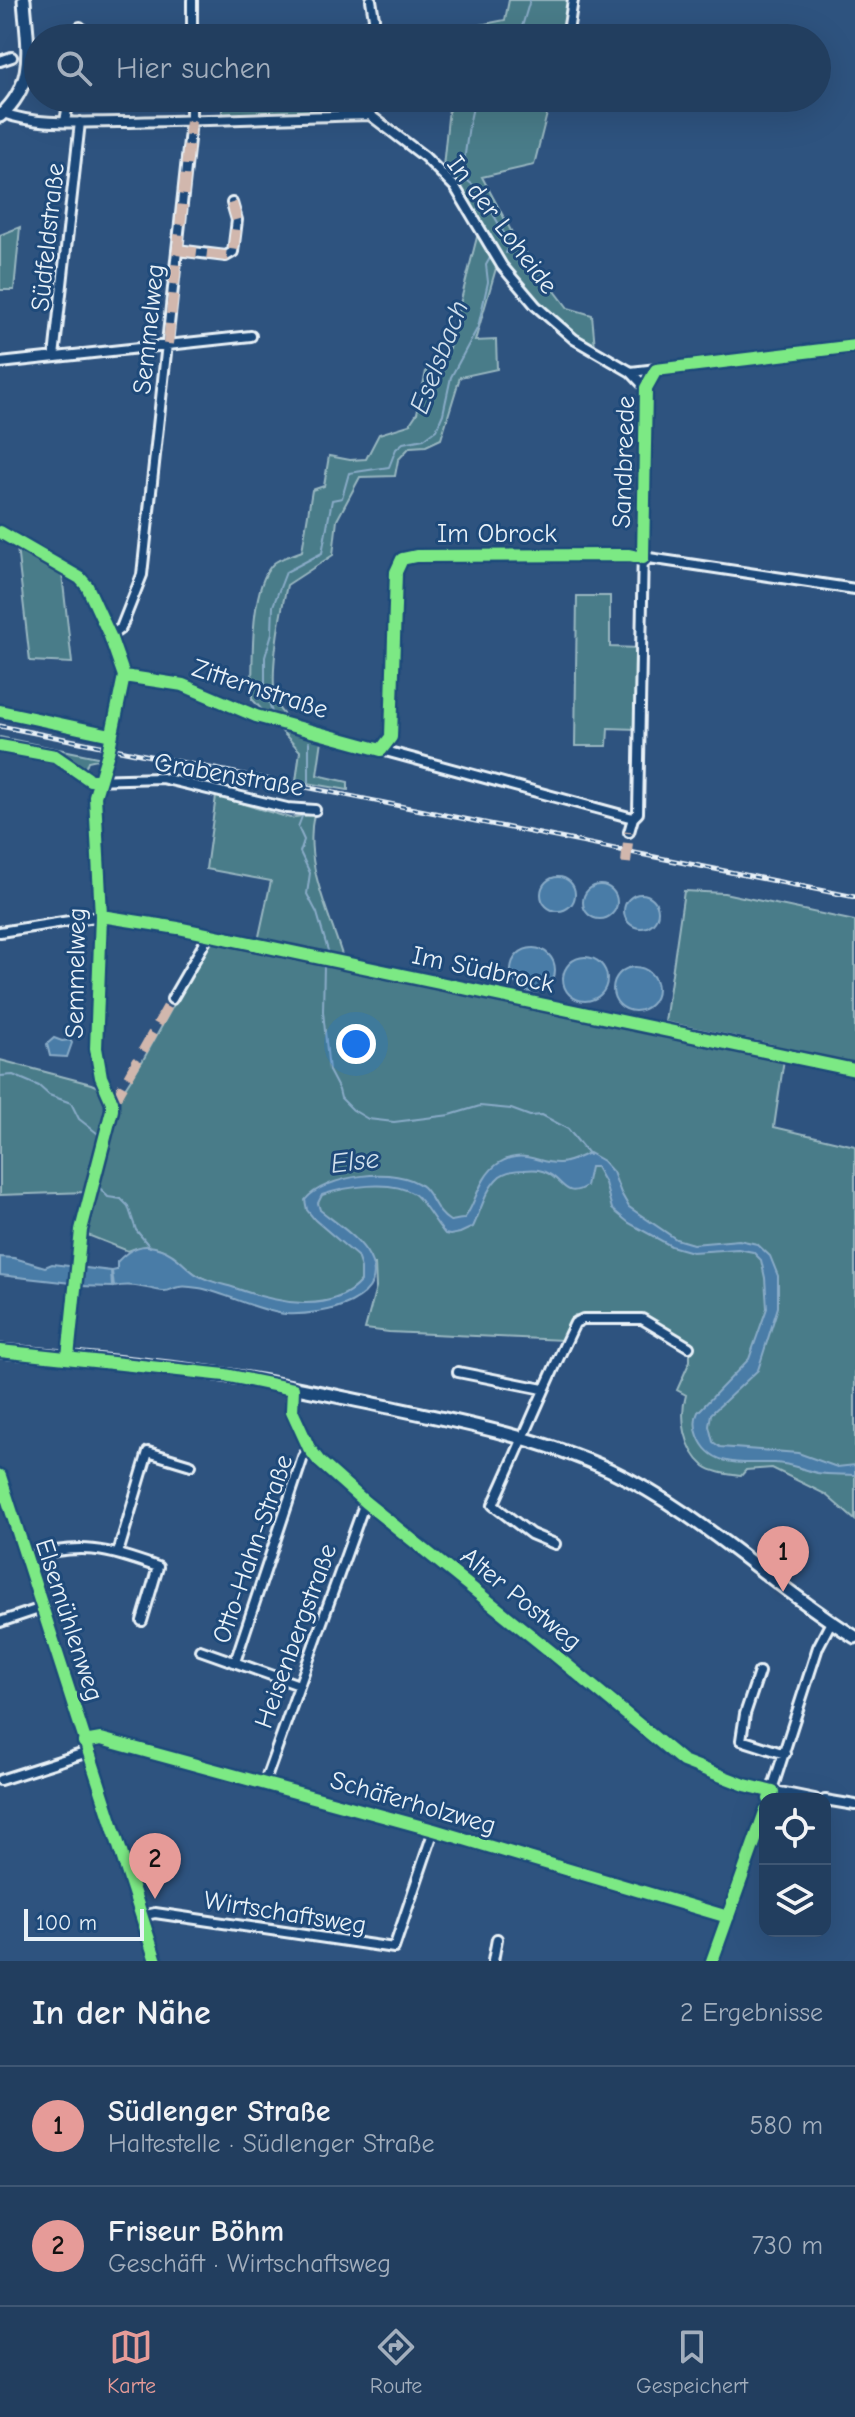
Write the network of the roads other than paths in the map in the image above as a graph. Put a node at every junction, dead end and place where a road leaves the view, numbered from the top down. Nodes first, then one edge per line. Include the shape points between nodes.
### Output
1 (24, 0) edge
2 (192, 0) edge
3 (371, 0) edge
4 (573, 0) edge
5 (26, 24) edge
6 (192, 24) edge
7 (374, 24) edge
8 (569, 24) edge
9 (12, 57) dead end
10 (0, 61) edge
11 (24, 79) edge
12 (67, 112) edge
13 (191, 112) edge
14 (370, 112) edge
15 (2, 115) edge
16 (370, 115) junction
17 (191, 121) junction
18 (65, 122) junction
19 (80, 122) junction
20 (232, 203) dead end
21 (177, 250) junction
22 (251, 336) dead end
23 (168, 344) junction
24 (855, 346) edge
25 (54, 357) junction
26 (0, 363) edge
27 (656, 370) junction
28 (631, 372) junction
29 (646, 388) junction
30 (0, 532) edge
31 (643, 558) junction
32 (855, 589) edge
33 (110, 636) junction
34 (124, 676) junction
35 (0, 711) edge
36 (111, 735) junction
37 (0, 746) edge
38 (381, 750) junction
39 (100, 780) junction
40 (315, 810) dead end
41 (633, 818) junction
42 (629, 832) dead end
43 (101, 916) junction
44 (0, 932) edge
45 (209, 935) junction
46 (172, 999) dead end
47 (855, 1070) edge
48 (689, 1347) dead end
49 (0, 1351) edge
50 (68, 1357) junction
51 (458, 1372) dead end
52 (293, 1389) junction
53 (543, 1389) junction
54 (524, 1438) junction
55 (309, 1448) junction
56 (191, 1465) dead end
57 (0, 1476) edge
58 (365, 1502) junction
59 (555, 1544) dead end
60 (118, 1553) junction
61 (25, 1557) junction
62 (42, 1608) junction
63 (142, 1621) dead end
64 (0, 1622) edge
65 (831, 1622) junction
66 (855, 1637) edge
67 (200, 1650) dead end
68 (235, 1662) junction
69 (759, 1672) dead end
70 (299, 1685) junction
71 (84, 1742) junction
72 (88, 1752) junction
73 (785, 1754) junction
74 (0, 1780) edge
75 (264, 1784) junction
76 (766, 1793) edge
77 (772, 1793) edge
78 (831, 1801) edge
79 (855, 1805) edge
80 (759, 1829) edge
81 (434, 1830) junction
82 (141, 1916) junction
83 (728, 1917) junction
84 (497, 1939) dead end
85 (152, 1960) edge
86 (493, 1961) edge
87 (712, 1961) edge

1 - 5 main road
2 - 6 street
3 - 7 street
4 - 8 street
9 - 10 street
11 - 15 main road via 17,98
12 - 18 street
13 - 17 street, Semmelweg
14 - 16 street
15 - 18 street
16 - 17 street
16 - 28 street, In der Loheide via 455,187 502,266 536,306 574,339
17 - 19 street
17 - 21 street, Semmelweg
18 - 19 street
19 - 25 street, Südfeldstraße
20 - 21 street via 237,220 233,252 226,256
21 - 23 street, Semmelweg
22 - 23 street
23 - 25 street
23 - 33 street, Semmelweg via 142,575 121,628
24 - 27 street
25 - 26 street
27 - 28 street
27 - 29 street, Sandbreede
28 - 29 street, Sandbreede
29 - 31 street, Sandbreede
30 - 33 street via 80,578
31 - 32 street, Im Obrock
31 - 38 street, Im Obrock via 402,559 396,572 391,737
31 - 41 street, Sandbreede via 638,813
33 - 34 street
34 - 36 street, Semmelweg
34 - 38 street, Zitternstraße via 183,685 256,716
35 - 36 street
36 - 39 street, Semmelweg
37 - 39 street, Grabenstraße via 55,756 90,780
38 - 41 street, Zitternstraße
39 - 40 street, Grabenstraße via 162,778
39 - 43 street, Semmelweg via 95,796
41 - 42 street, Sandbreede
43 - 44 street, Im Südbrock
43 - 45 street, Im Südbrock
43 - 50 street, Semmelweg via 96,1048 112,1110 81,1230
45 - 46 street
45 - 47 street, Im Südbrock
48 - 53 street via 642,1319 583,1319 575,1323
49 - 50 main road
50 - 52 main road via 225,1375
51 - 53 street
52 - 54 main road
52 - 55 street, Alter Postweg via 292,1411
53 - 54 street
54 - 59 street via 493,1505 531,1534
54 - 65 main road via 656,1494
55 - 58 street, Alter Postweg
55 - 68 street, Otto-Hahn-Straße
56 - 60 street via 148,1452
57 - 61 street, Elsemühlenweg
58 - 70 street, Heisenbergstraße
58 - 76 street, Alter Postweg via 683,1761
60 - 61 street via 88,1548
60 - 63 street via 158,1567
61 - 62 street, Elsemühlenweg
62 - 64 street
62 - 71 street, Elsemühlenweg
65 - 66 main road
65 - 73 street
67 - 68 street, Otto-Hahn-Straße
68 - 70 street, Otto-Hahn-Straße
69 - 73 street via 741,1740
70 - 75 street, Heisenbergstraße
71 - 72 street, Elsemühlenweg
71 - 75 street, Schäferholzweg via 101,1739
72 - 74 street
72 - 82 street, Elsemühlenweg
73 - 77 street
75 - 81 street, Schäferholzweg
78 - 79 street
80 - 83 street
81 - 82 street, Wirtschaftsweg via 394,1948 155,1913
81 - 83 street, Schäferholzweg
82 - 85 street, Elsemühlenweg
83 - 87 street
84 - 86 street

